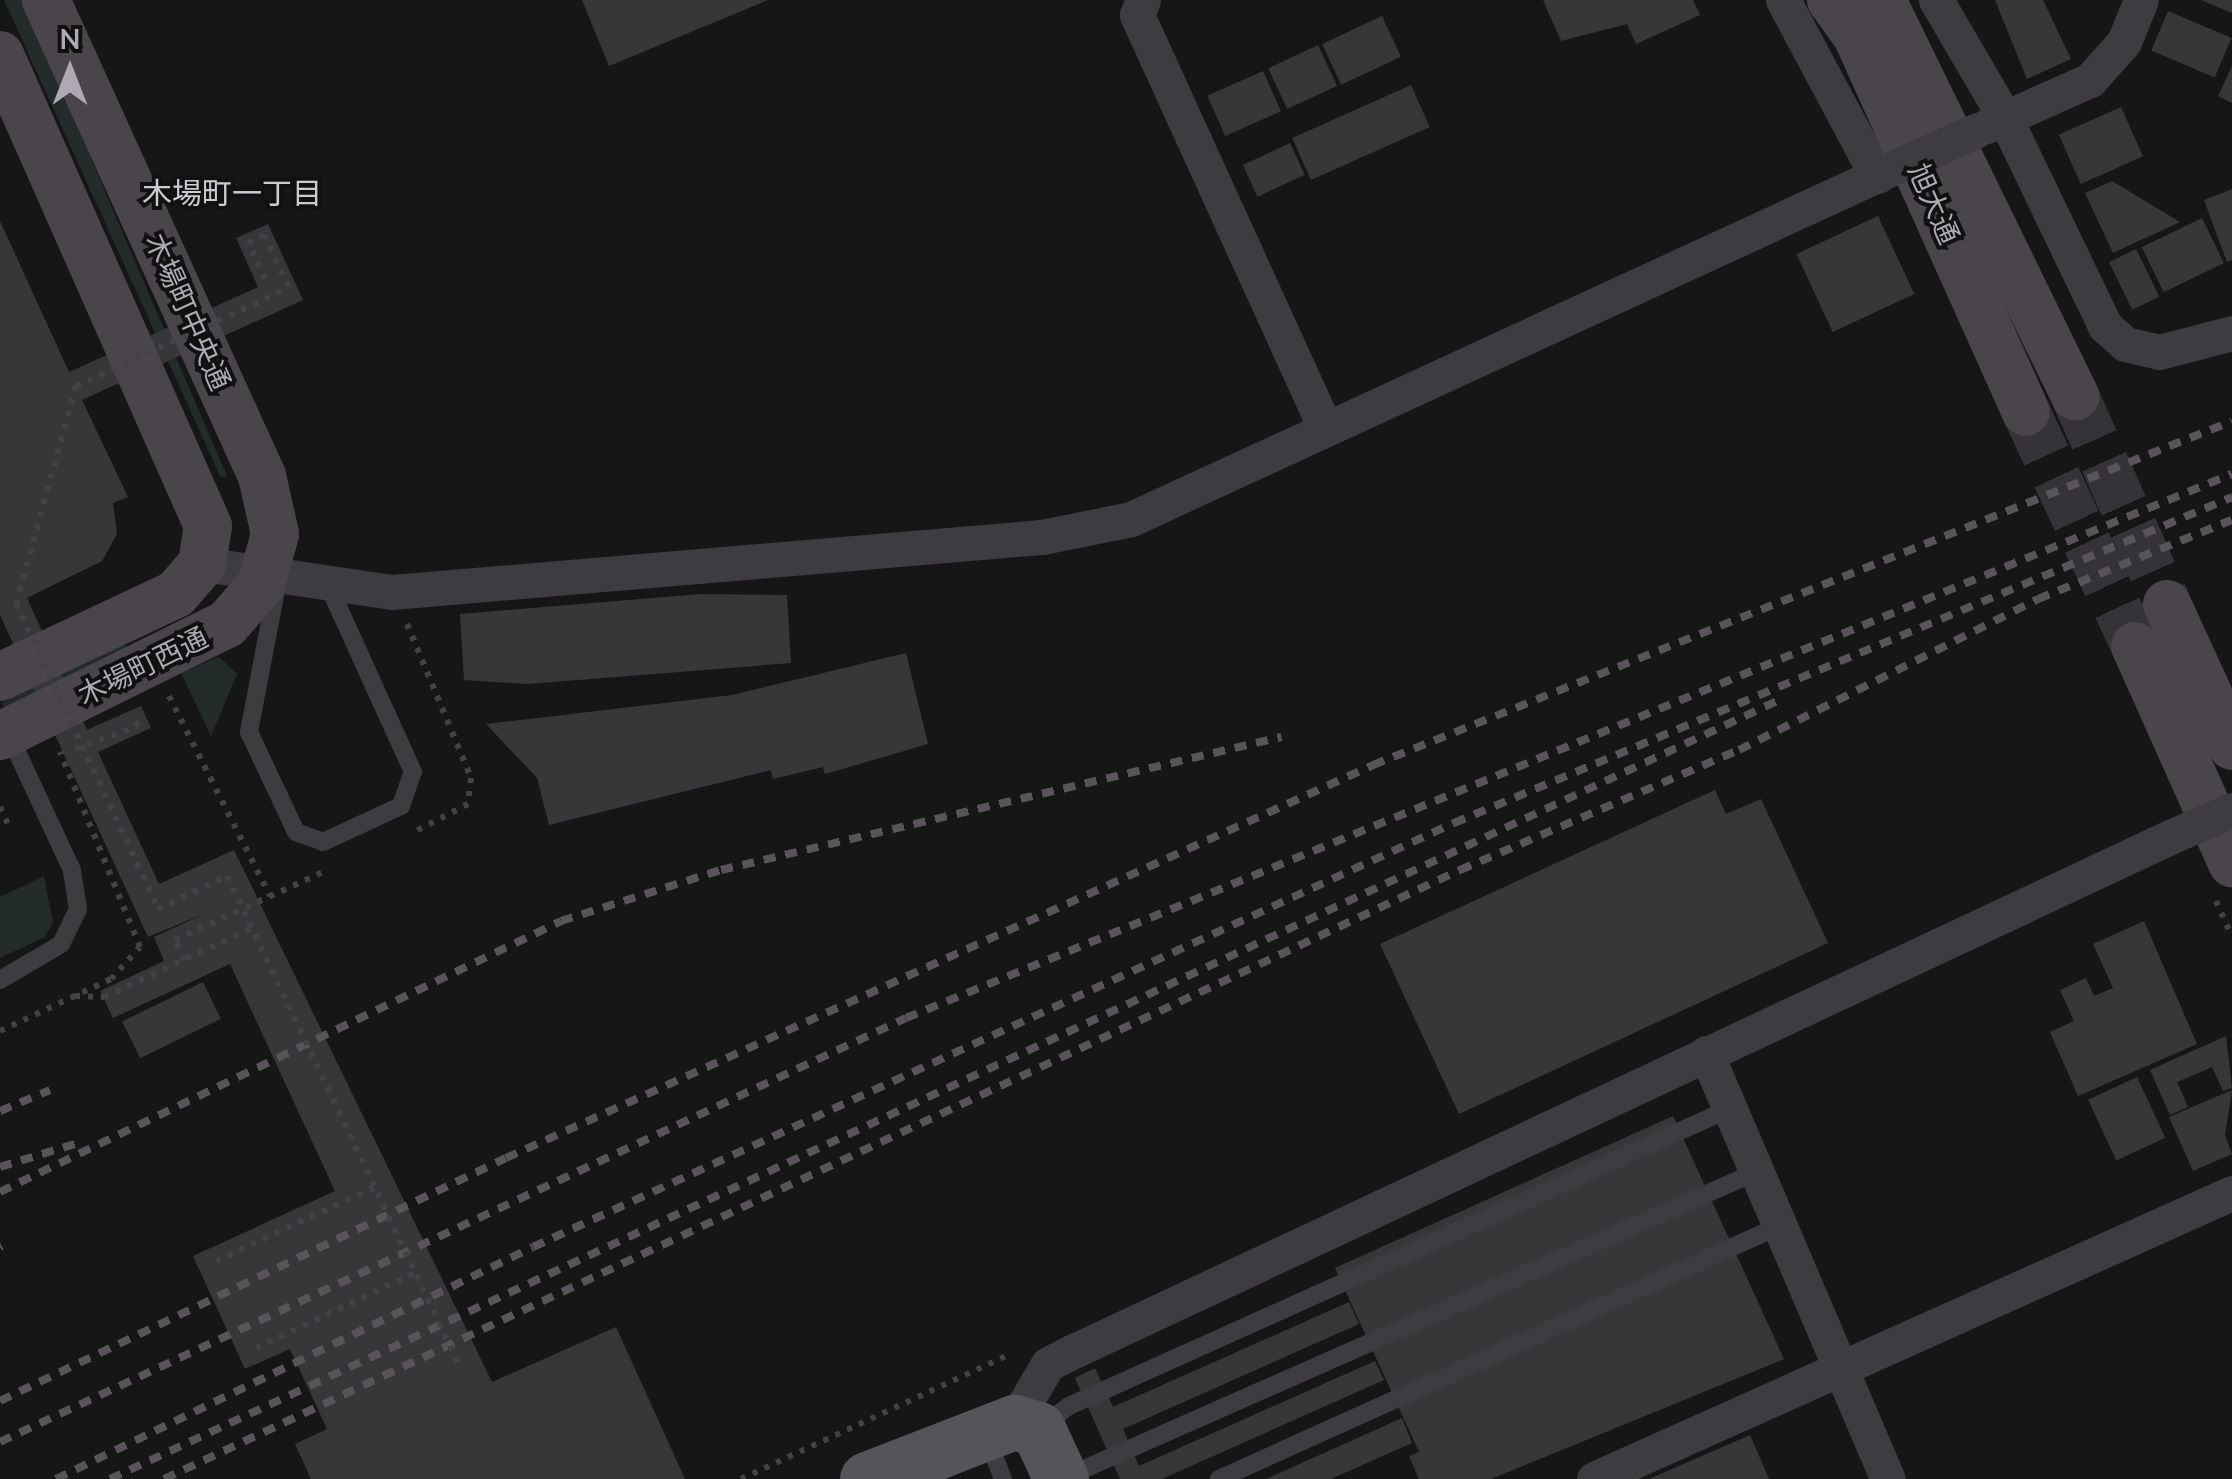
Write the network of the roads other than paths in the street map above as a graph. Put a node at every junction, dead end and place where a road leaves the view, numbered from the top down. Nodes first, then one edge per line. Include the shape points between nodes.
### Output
1 (46, 0) edge
2 (1143, 0) edge
3 (1783, 0) edge
4 (1831, 0) edge
5 (1882, 0) edge
6 (1936, 0) edge
7 (2140, 0) edge
8 (0, 55) edge
9 (1991, 124) junction
10 (1887, 171) junction
11 (2232, 332) edge
12 (2076, 396) tunnel mouth
13 (2026, 412) tunnel mouth
14 (1325, 428) junction
15 (202, 564) junction
16 (272, 576) junction
17 (328, 586) junction
18 (2167, 604) tunnel mouth
19 (2134, 646) tunnel mouth
20 (0, 676) edge
21 (4, 734) edge
22 (2232, 746) edge
23 (2232, 810) edge
24 (2232, 863) edge
25 (0, 980) edge
26 (1706, 1052) junction
27 (1729, 1108) junction
28 (1756, 1172) junction
29 (2232, 1193) edge
30 (1780, 1226) junction
31 (1840, 1370) junction
32 (1012, 1426) junction
33 (866, 1479) edge
34 (1003, 1479) edge
35 (1061, 1479) edge
36 (1219, 1479) edge
37 (1594, 1479) edge
38 (1888, 1479) edge

1 - 16 street, 木場町中央通 via 262,476 275,534
2 - 14 street via 1136,14
3 - 10 street
4 - 13 street, 旭大通 via 1857,36
5 - 12 street, 旭大通
6 - 9 street
7 - 9 street via 2124,42 2090,80
8 - 15 street via 201,504
9 - 10 street, bridge
9 - 11 street via 2105,326 2125,344 2158,352
10 - 14 street
14 - 17 street via 1132,519 1042,537 392,592
15 - 16 street
15 - 20 street, 木場町西通 via 176,594
16 - 17 street
16 - 17 lane via 249,732 296,832 323,842 401,806 414,772
16 - 21 street, 木場町西通 via 228,624
18 - 22 street
19 - 24 street
21 - 25 lane via 72,870 78,909 61,944
23 - 26 street, bridge
26 - 27 street
26 - 32 street via 1048,1364
27 - 28 street
27 - 32 lane
28 - 30 street
28 - 35 lane
29 - 31 street
30 - 31 street
30 - 36 lane
31 - 37 street
31 - 38 street
32 - 33 main road
32 - 34 lane
32 - 35 main road

